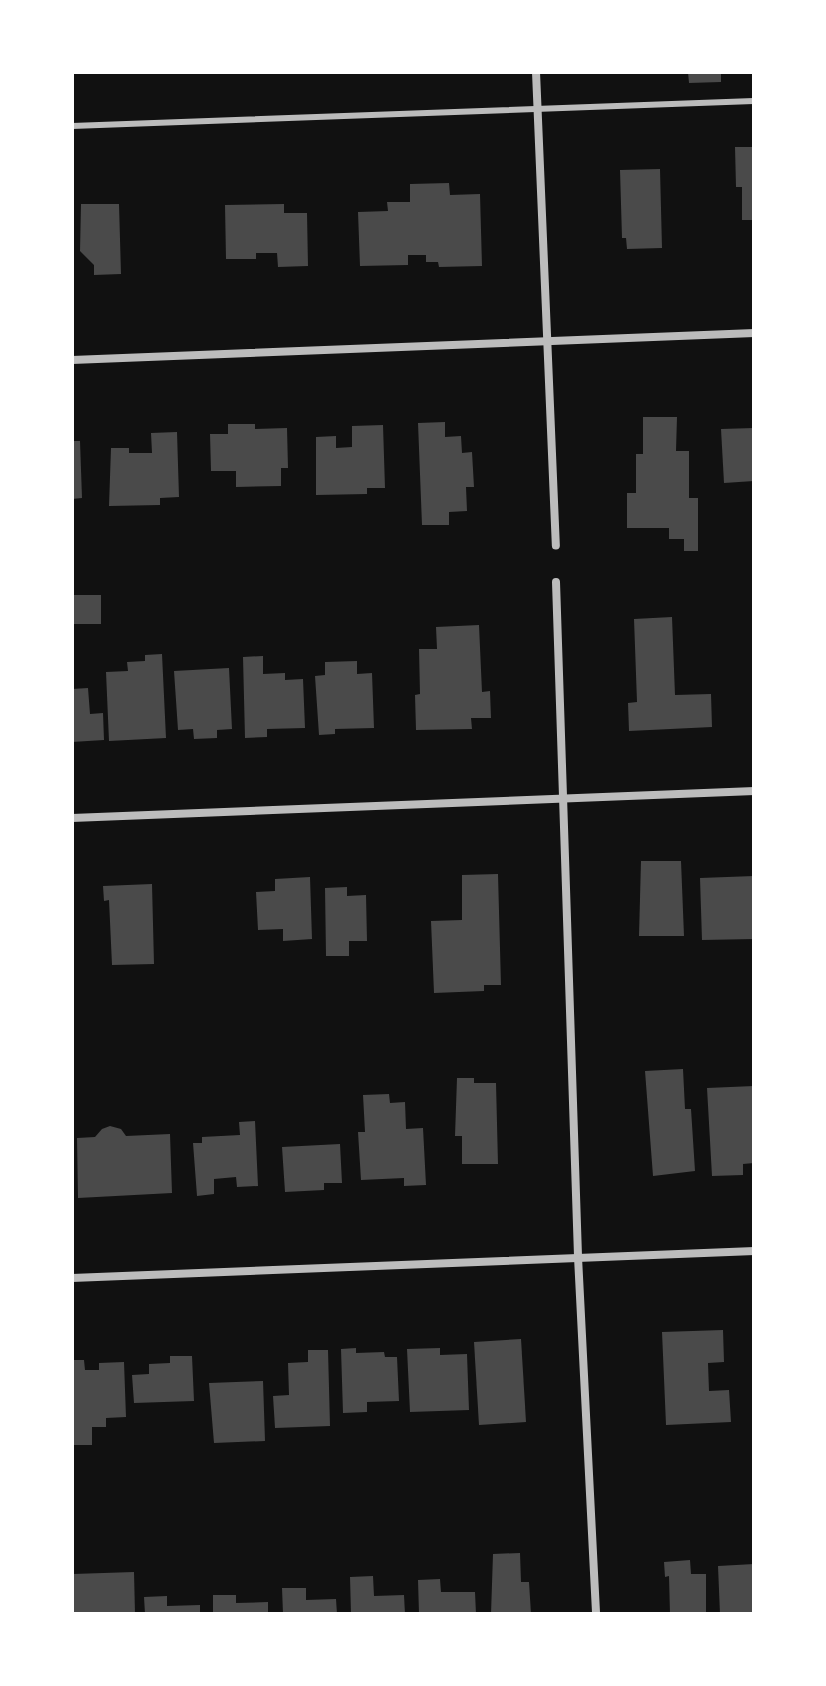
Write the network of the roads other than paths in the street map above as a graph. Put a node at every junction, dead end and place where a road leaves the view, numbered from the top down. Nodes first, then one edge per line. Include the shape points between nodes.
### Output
1 (536, 72) edge
2 (754, 101) edge
3 (538, 109) junction
4 (72, 126) edge
5 (754, 333) edge
6 (548, 341) junction
7 (72, 360) edge
8 (556, 546) dead end
9 (556, 582) dead end
10 (754, 791) edge
11 (563, 798) junction
12 (72, 818) edge
13 (754, 1251) edge
14 (578, 1257) junction
15 (72, 1278) edge
16 (596, 1614) edge

1 - 3 street
2 - 3 lane
3 - 4 lane
3 - 6 street
5 - 6 street
6 - 7 street
6 - 8 street
9 - 11 street
10 - 11 street
11 - 12 street
11 - 14 street
13 - 14 street
14 - 15 street
14 - 16 street

